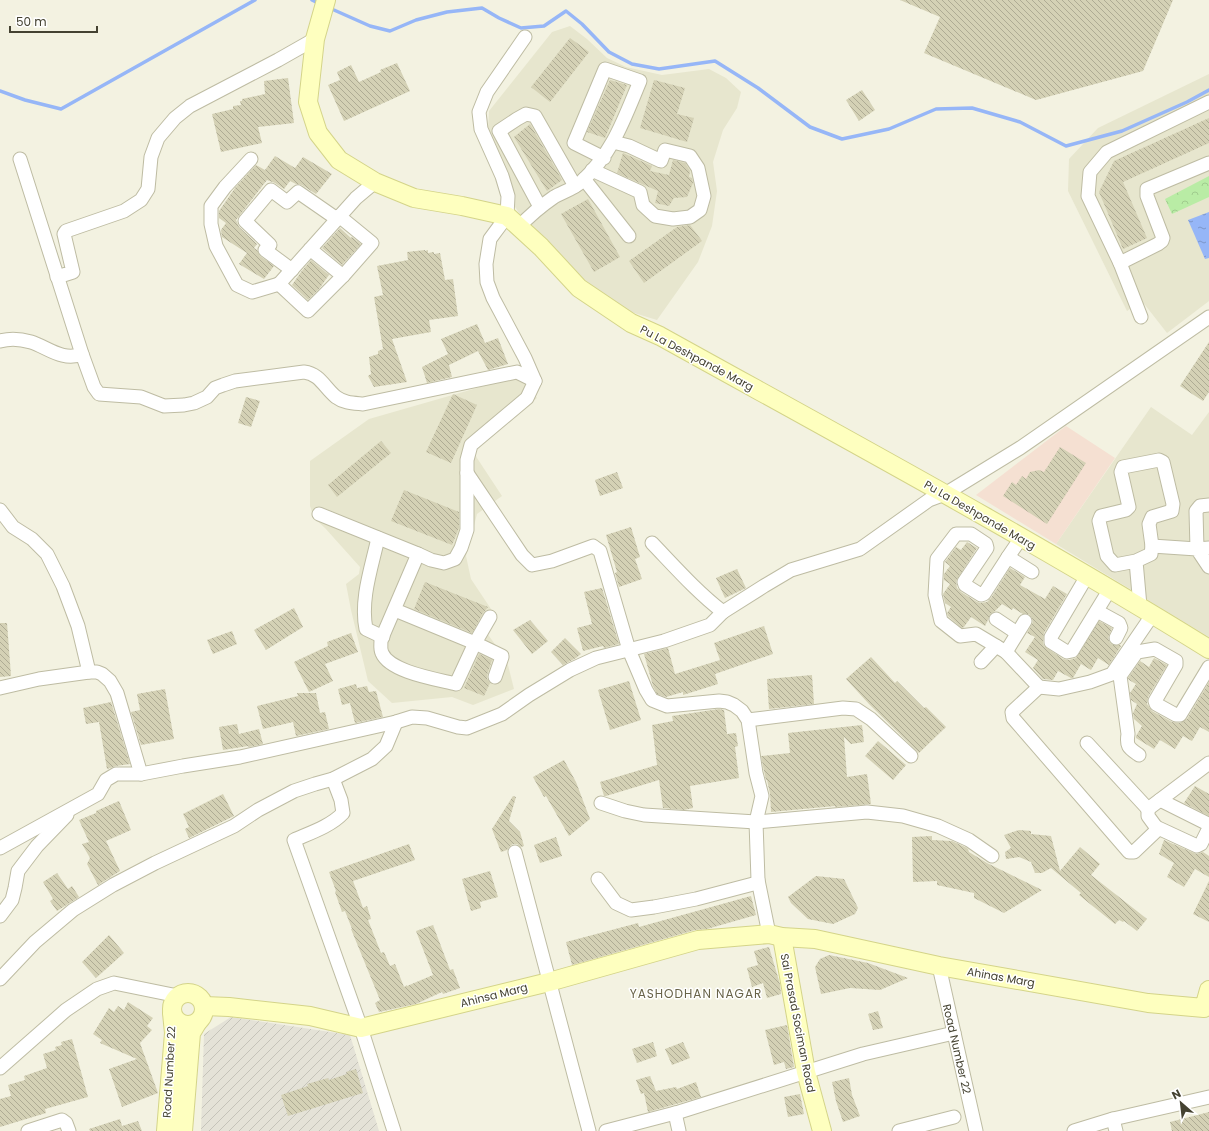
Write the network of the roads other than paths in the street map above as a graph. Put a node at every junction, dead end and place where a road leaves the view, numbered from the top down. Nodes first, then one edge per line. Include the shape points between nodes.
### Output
1 (326, 0) edge
2 (525, 37) dead end
3 (315, 39) junction
4 (1209, 102) edge
5 (613, 142) junction
6 (604, 158) junction
7 (20, 159) dead end
8 (251, 159) dead end
9 (1209, 163) edge
10 (584, 178) junction
11 (375, 182) junction
12 (540, 207) junction
13 (338, 218) junction
14 (513, 221) junction
15 (629, 236) dead end
16 (310, 249) junction
17 (1120, 263) junction
18 (292, 270) junction
19 (343, 276) junction
20 (58, 277) junction
21 (279, 284) junction
22 (1141, 317) dead end
23 (1209, 317) edge
24 (0, 341) edge
25 (82, 354) junction
26 (535, 381) junction
27 (467, 473) junction
28 (945, 494) junction
29 (1209, 505) edge
30 (0, 510) edge
31 (319, 514) dead end
32 (378, 538) junction
33 (1021, 538) junction
34 (652, 543) dead end
35 (1152, 546) junction
36 (1203, 549) edge
37 (418, 554) junction
38 (1008, 557) junction
39 (1136, 561) junction
40 (1209, 567) edge
41 (1032, 572) dead end
42 (1087, 576) junction
43 (1110, 589) junction
44 (395, 610) junction
45 (1146, 610) junction
46 (1097, 611) junction
47 (723, 612) junction
48 (490, 617) dead end
49 (996, 619) dead end
50 (1025, 621) dead end
51 (1017, 634) junction
52 (383, 637) junction
53 (1116, 638) dead end
54 (475, 643) junction
55 (1001, 649) junction
56 (1209, 649) edge
57 (630, 650) junction
58 (981, 662) dead end
59 (88, 672) junction
60 (1207, 675) edge
61 (495, 677) dead end
62 (1039, 687) junction
63 (0, 688) edge
64 (748, 720) junction
65 (396, 722) junction
66 (1087, 743) dead end
67 (1140, 755) dead end
68 (911, 756) dead end
69 (1209, 763) edge
70 (141, 774) junction
71 (333, 779) junction
72 (1160, 800) junction
73 (601, 803) dead end
74 (76, 806) junction
75 (1148, 809) junction
76 (756, 822) junction
77 (1156, 827) junction
78 (0, 848) edge
79 (515, 852) dead end
80 (992, 856) dead end
81 (598, 879) dead end
82 (758, 880) junction
83 (0, 916) edge
84 (775, 935) junction
85 (939, 966) junction
86 (0, 979) edge
87 (549, 982) junction
88 (1209, 990) edge
89 (178, 996) junction
90 (204, 1006) junction
91 (1207, 1011) edge
92 (172, 1013) junction
93 (197, 1023) junction
94 (361, 1028) junction
95 (954, 1033) junction
96 (0, 1068) edge
97 (806, 1072) junction
98 (1209, 1097) edge
99 (675, 1113) junction
100 (954, 1117) dead end
101 (1114, 1125) edge
102 (28, 1131) edge
103 (69, 1131) edge
104 (166, 1131) edge
105 (182, 1131) edge
106 (394, 1131) edge
107 (589, 1131) edge
108 (608, 1131) edge
109 (679, 1131) edge
110 (822, 1131) edge
111 (899, 1131) edge
112 (976, 1131) edge
113 (1074, 1131) edge

1 - 3 street
2 - 14 street via 487,92 480,112 481,129 502,176
3 - 11 street via 308,102 318,133 339,160
3 - 20 street via 190,106 174,118 158,138 151,157 148,189 141,200 124,211 66,231 64,234 73,272
4 - 17 street via 1107,152 1090,172 1088,196
5 - 6 street
5 - 6 street via 640,81 605,69 574,143
5 - 10 street via 629,146 661,161 665,150 690,156 698,168 704,196 700,210 690,217 673,219 655,216 643,205 640,192
6 - 10 street
7 - 20 street
8 - 21 street via 211,206 211,224 216,246 237,285 252,292
9 - 17 street via 1147,190 1162,241
10 - 12 street
10 - 12 street via 535,116 526,114 517,119 500,132
10 - 15 street
11 - 13 street
11 - 14 street via 414,198 462,206
12 - 14 street
13 - 16 street
13 - 18 street via 298,192 287,202 271,190 245,221 270,245 265,250
13 - 19 street via 372,243
14 - 26 street via 490,240 486,264 487,282
14 - 28 street, Pu La Deshpande Marg via 580,288 631,323 660,336
16 - 18 street
16 - 19 street
17 - 22 street
18 - 21 street
19 - 21 street via 308,311
20 - 25 street
23 - 28 street via 1020,448
24 - 25 street via 17,339 32,342 53,353 68,356
25 - 26 street via 99,394 141,397 164,406 194,402 207,397 215,388 236,381 304,372 312,373 336,397 346,402 363,404 517,372
26 - 27 street via 527,398 471,445
27 - 37 street via 466,530 455,558 444,563
27 - 57 street via 522,555 532,565 552,561 593,546 600,551
28 - 33 street, Pu La Deshpande Marg
28 - 47 street via 929,500 860,549 791,570
29 - 36 street via 1200,506 1196,511
30 - 59 street via 14,527 32,539 47,554 63,586 75,619
31 - 32 street
32 - 37 street
32 - 52 street via 366,589 364,621 366,629
33 - 38 street
33 - 42 street, Pu La Deshpande Marg
34 - 47 street
35 - 36 street
35 - 39 street via 1151,554
35 - 39 street via 1149,524 1152,517 1172,511 1173,504 1163,462 1158,460 1123,466 1121,472 1129,507 1101,516 1099,521 1107,556 1115,565
36 - 40 street
37 - 44 street
38 - 41 street
38 - 55 street via 981,595 964,582 987,548 986,544 971,534 956,534 937,559 935,594 941,620 960,636 976,634
39 - 45 street
42 - 43 street, Pu La Deshpande Marg
42 - 46 street via 1051,637 1052,642 1068,652 1072,651
43 - 45 street, Pu La Deshpande Marg
43 - 46 street
44 - 52 street
44 - 54 street
45 - 56 street, Pu La Deshpande Marg
45 - 62 street via 1112,674 1059,689
46 - 53 street via 1119,623 1121,628
47 - 57 street via 710,625
48 - 54 street
49 - 51 street
50 - 51 street
51 - 55 street
52 - 54 street via 381,651 393,666 456,684
54 - 61 street via 502,656
55 - 58 street
55 - 62 street
57 - 64 street via 652,700 667,706 727,702 742,711
57 - 65 street via 596,658 570,670 529,694 502,714 467,728 458,728 427,718 412,717
59 - 63 street
59 - 70 street via 102,674 117,693
60 - 67 street via 1180,715 1176,715 1155,701 1176,661 1155,649 1137,652 1120,676 1128,747
62 - 77 street via 1012,712 1013,718 1129,852 1134,852 1156,831
64 - 68 street via 843,708 856,709 871,719
64 - 76 street via 762,796
65 - 70 street via 240,757
65 - 71 street via 386,746 372,759
66 - 75 street
69 - 72 street
70 - 74 street via 116,774 106,780 98,794
71 - 86 street via 294,792 258,810 234,826 155,862 113,885 73,910 35,942
71 - 94 street via 341,800 342,813 328,824 294,840
72 - 75 street
72 - 77 street via 1208,824 1209,828 1197,846
73 - 76 street via 644,815
74 - 78 street
74 - 83 street via 37,846 18,871 12,900
75 - 77 street via 1148,816
76 - 80 street via 868,812 902,816 938,826 969,840
76 - 82 street
79 - 87 street
81 - 82 street via 616,902 631,910 696,899 757,883
82 - 84 street
84 - 85 street, Ahinas Marg via 814,939
84 - 87 street, Ahinsa Marg via 698,940
84 - 97 street, Sai Prasad Sociman Road
85 - 91 street, Ahinas Marg
85 - 95 street, Road Number 22
87 - 94 street, Ahinsa Marg
87 - 107 street
88 - 91 street, Ahinas Marg
89 - 90 street via 190,993 200,999
89 - 92 street via 171,1007
89 - 96 street via 114,983 97,989 66,1010
90 - 93 street via 202,1018
90 - 94 street, Ahinsa Marg via 310,1016
92 - 93 street via 174,1019 185,1026
92 - 104 street, Road Number 22 via 174,1033
93 - 105 street, Road Number 22 via 191,1034
94 - 106 street
95 - 97 street via 863,1054
95 - 112 street, Road Number 22
97 - 99 street
97 - 110 street, Sai Prasad Sociman Road
98 - 101 street
99 - 108 street
99 - 109 street
100 - 111 street
101 - 113 street
102 - 103 street via 62,1120

